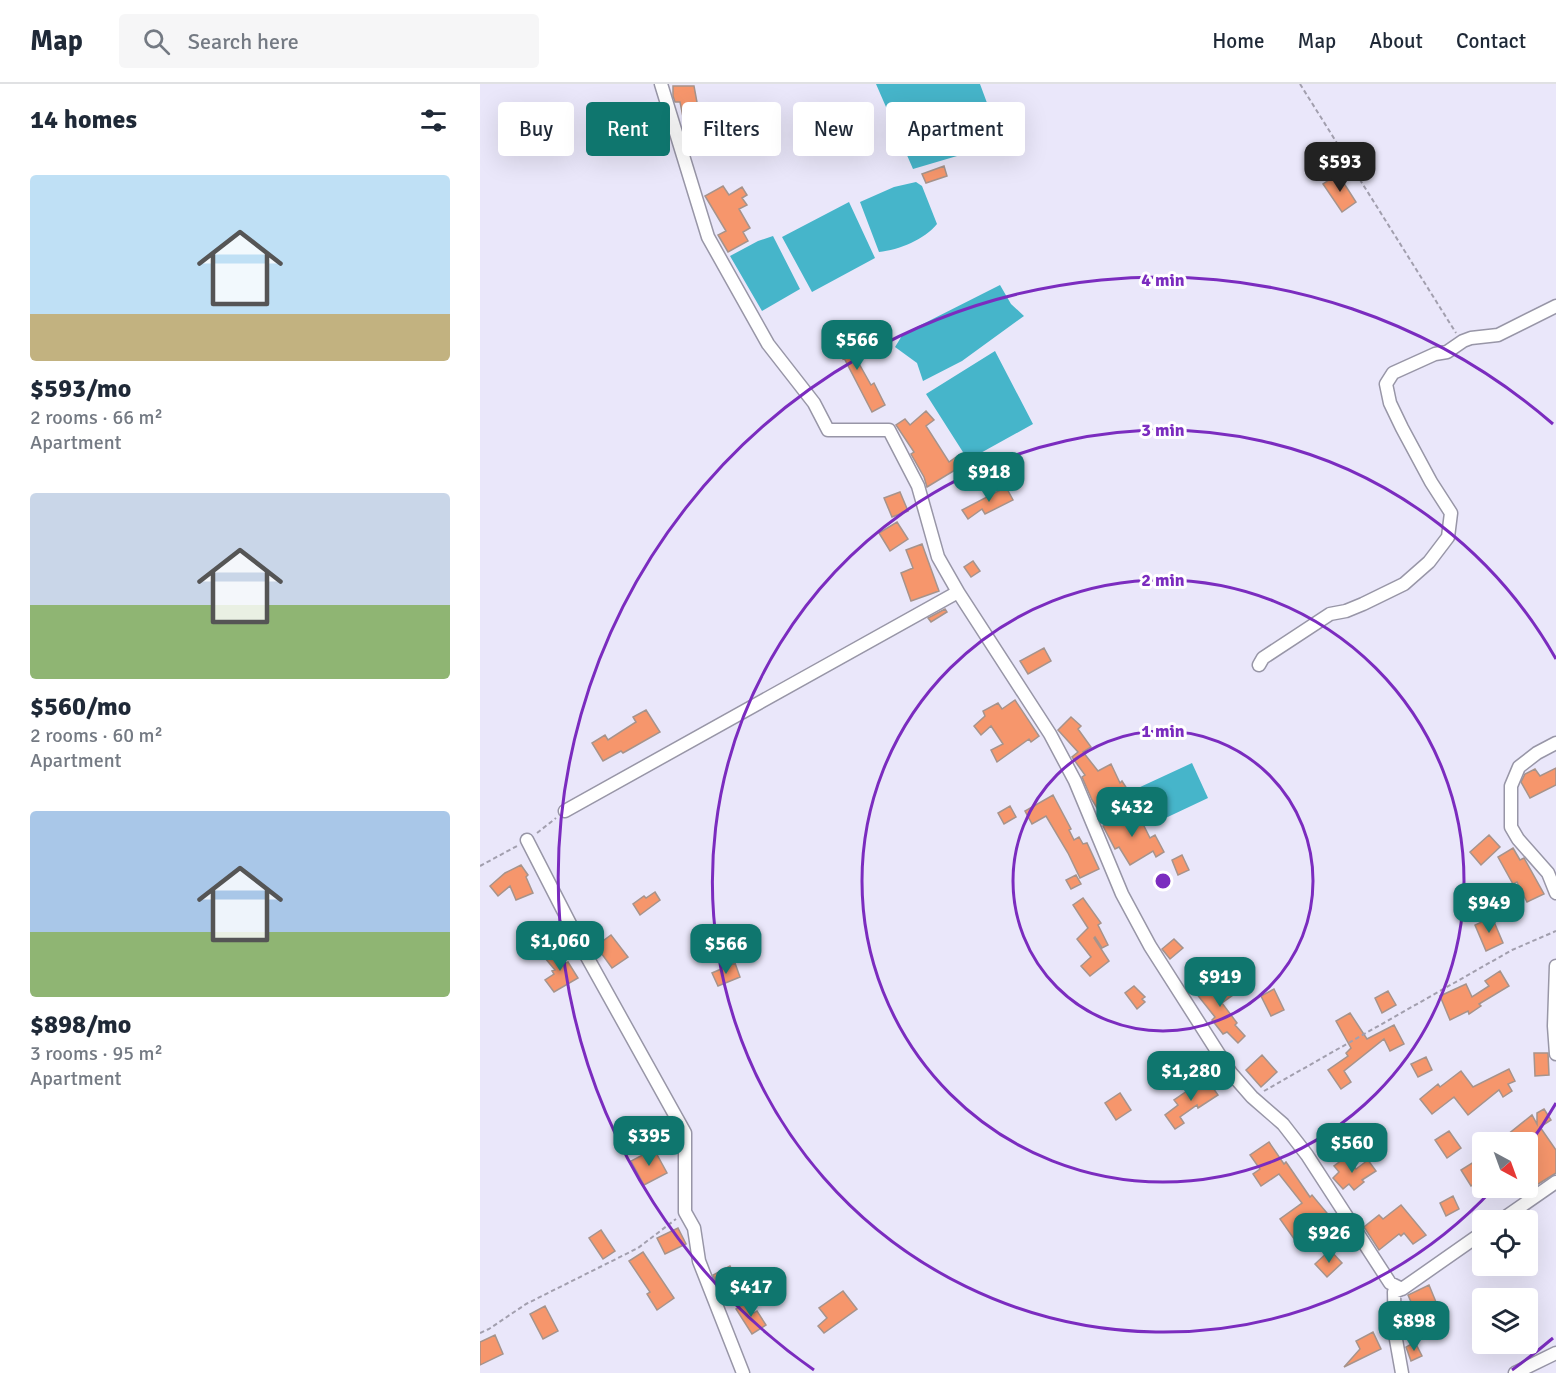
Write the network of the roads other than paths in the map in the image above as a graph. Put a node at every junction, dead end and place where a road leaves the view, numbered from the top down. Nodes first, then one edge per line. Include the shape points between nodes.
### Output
1 (661, 84) edge
2 (1556, 306) edge
3 (958, 592) junction
4 (1259, 665) dead end
5 (1556, 743) edge
6 (565, 811) dead end
7 (527, 840) dead end
8 (1556, 892) edge
9 (1556, 966) edge
10 (1556, 1054) edge
11 (1556, 1182) edge
12 (1516, 1210) edge
13 (1472, 1240) edge
14 (1402, 1289) junction
15 (1556, 1353) edge
16 (743, 1373) edge
17 (1402, 1373) edge
18 (1515, 1373) edge

1 - 3 street via 708,237 768,344 814,403 828,430 889,430 918,486 938,557
2 - 4 street via 1498,335 1463,341 1393,372 1386,384 1390,403 1451,513 1448,537 1429,562 1404,584 1312,624 1263,658
3 - 6 street
3 - 14 street via 1050,734 1075,781 1122,894 1150,946 1231,1073 1289,1132 1390,1283
5 - 8 street via 1519,767 1511,786 1511,827 1548,873
7 - 16 street via 586,956 685,1133 685,1212 694,1228 699,1261
9 - 10 street
11 - 12 street
13 - 14 street
14 - 17 street via 1394,1292 1395,1334
15 - 18 street

